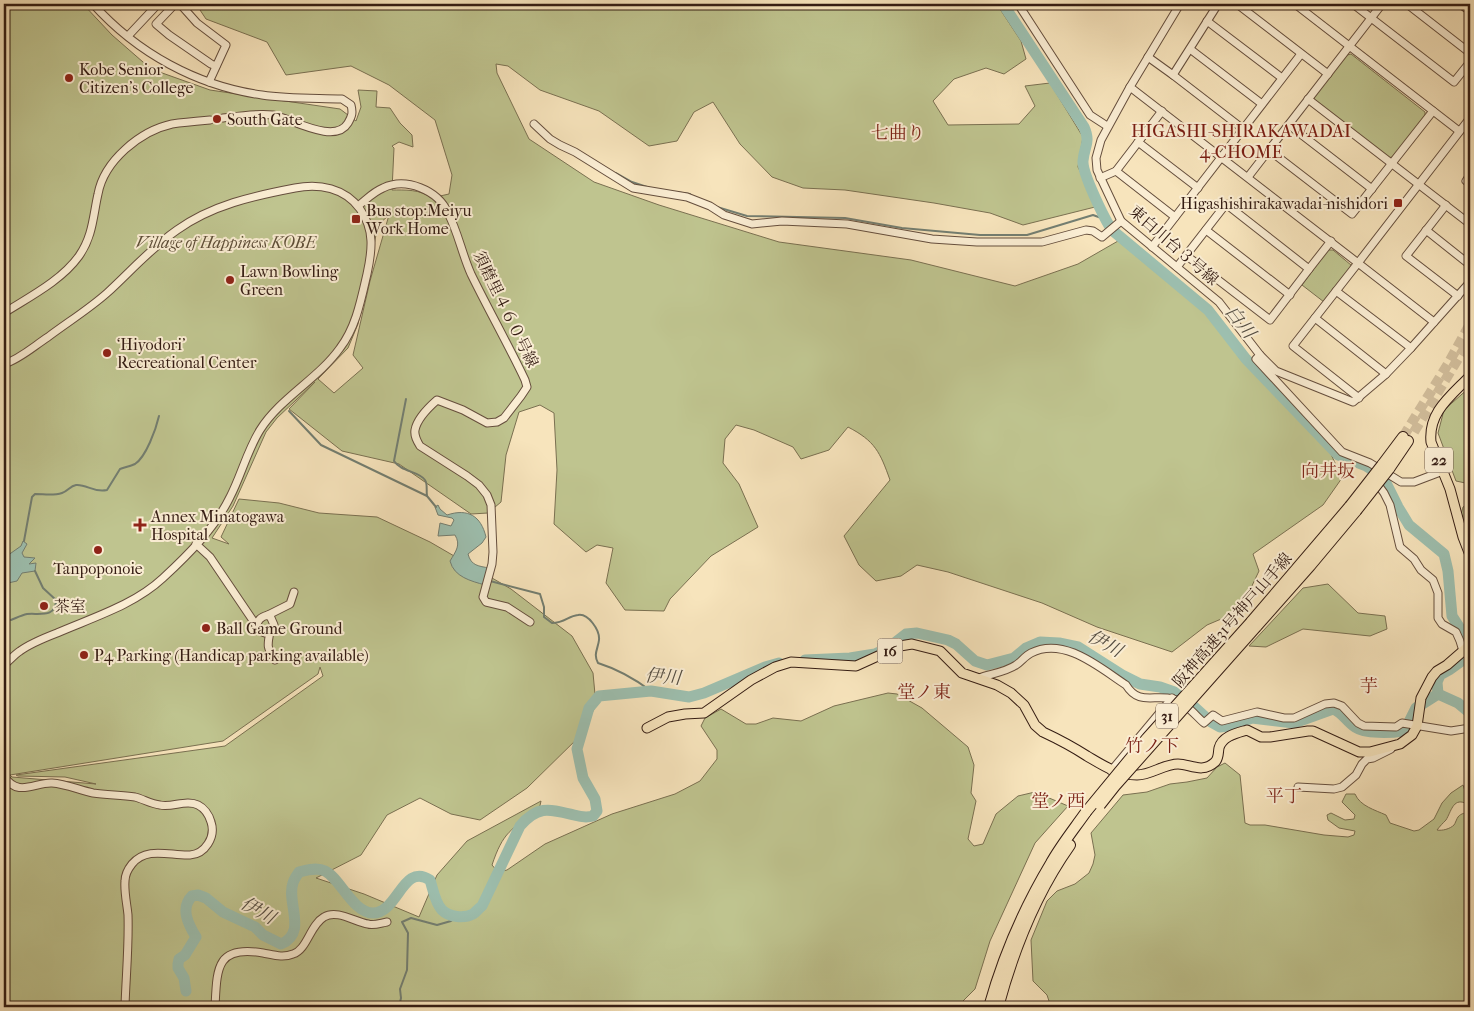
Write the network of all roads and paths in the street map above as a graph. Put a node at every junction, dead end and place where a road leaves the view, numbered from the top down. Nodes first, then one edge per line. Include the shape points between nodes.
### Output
1 (93, 4) edge
2 (158, 4) edge
3 (175, 4) edge
4 (180, 4) edge
5 (1018, 4) edge
6 (1180, 4) edge
7 (1218, 4) edge
8 (1237, 4) edge
9 (1297, 4) edge
10 (1354, 4) edge
11 (1382, 4) edge
12 (1407, 4) edge
13 (1460, 4) edge
14 (1470, 11) edge
15 (1371, 18) junction
16 (1207, 21) junction
17 (128, 36) junction
18 (1349, 46) junction
19 (1190, 49) junction
20 (1470, 53) edge
21 (1301, 54) junction
22 (1148, 57) junction
23 (1470, 62) edge
24 (216, 66) junction
25 (1328, 74) junction
26 (1173, 75) junction
27 (1282, 78) junction
28 (209, 82) junction
29 (1130, 87) junction
30 (1308, 100) junction
31 (1262, 104) junction
32 (1162, 111) junction
33 (1433, 111) junction
34 (223, 118) dead end
35 (1470, 118) edge
36 (210, 120) dead end
37 (534, 124) dead end
38 (1289, 125) junction
39 (1108, 126) junction
40 (1243, 129) junction
41 (1459, 131) junction
42 (1138, 142) junction
43 (1269, 150) junction
44 (1222, 157) junction
45 (1392, 164) junction
46 (1116, 171) junction
47 (1470, 175) edge
48 (1248, 177) junction
49 (1100, 178) junction
50 (1419, 184) junction
51 (1470, 184) edge
52 (1198, 188) junction
53 (1372, 189) junction
54 (1446, 205) junction
55 (358, 206) junction
56 (1175, 217) junction
57 (1121, 221) junction
58 (1470, 224) edge
59 (1206, 230) junction
60 (1426, 230) junction
61 (1331, 241) junction
62 (1152, 246) junction
63 (1187, 256) junction
64 (1358, 263) junction
65 (1470, 265) edge
66 (1178, 268) junction
67 (1309, 269) junction
68 (1470, 282) edge
69 (1336, 291) junction
70 (1290, 295) junction
71 (1458, 296) junction
72 (4, 313) edge
73 (1315, 318) junction
74 (1434, 322) junction
75 (1411, 348) junction
76 (1260, 355) junction
77 (4, 364) edge
78 (1386, 374) junction
79 (1470, 376) edge
80 (1360, 398) junction
81 (1405, 439) tunnel mouth
82 (1383, 467) junction
83 (1443, 472) junction
84 (196, 544) junction
85 (1470, 555) edge
86 (294, 592) dead end
87 (268, 615) junction
88 (530, 622) dead end
89 (256, 627) junction
90 (272, 629) junction
91 (1467, 648) edge
92 (275, 660) dead end
93 (4, 665) edge
94 (979, 678) junction
95 (1172, 698) junction
96 (1417, 726) junction
97 (647, 728) dead end
98 (1470, 728) edge
99 (1400, 744) junction
100 (1111, 771) junction
101 (4, 776) edge
102 (1298, 787) dead end
103 (1088, 814) junction
104 (386, 922) dead end
105 (84, 1007) edge
106 (126, 1007) edge
107 (215, 1007) edge
108 (989, 1007) edge
109 (998, 1007) edge

1 - 17 street
2 - 17 street
3 - 24 street via 156,24
4 - 24 street via 197,23 226,45
5 - 39 street via 1090,115
6 - 22 street, 東白川台３号線
7 - 16 street
8 - 21 street
9 - 18 street
10 - 15 street
11 - 15 street
12 - 20 street
13 - 14 street
15 - 18 street
15 - 23 street via 1454,82
16 - 19 street
16 - 27 street
17 - 28 street via 174,67
18 - 25 street
18 - 33 street
19 - 26 street
19 - 31 street
21 - 25 street
21 - 27 street
22 - 26 street
22 - 29 street, 東白川台３号線
24 - 28 street
25 - 30 street
26 - 40 street
27 - 31 street
28 - 34 street via 263,95 342,99 351,105 353,112 347,125 334,132 323,132 271,115
29 - 32 street
29 - 39 street, 東白川台３号線
30 - 38 street
30 - 45 street
31 - 40 street
32 - 42 street
32 - 44 street
33 - 41 street
33 - 45 street
35 - 41 street
36 - 72 street via 172,124 130,146 104,178 98,192 92,231 79,256 63,273
37 - 57 street via 550,139 633,188 687,197 752,224 782,221 847,224 932,239 1042,242 1086,230 1102,237
38 - 43 street
38 - 53 street
39 - 49 street, 東白川台３号線 via 1096,158
40 - 44 street
41 - 50 street
42 - 46 street
42 - 52 street
43 - 48 street
43 - 53 street via 1352,214
44 - 48 street
44 - 52 street
45 - 50 street
45 - 53 street
46 - 49 street
46 - 56 street
47 - 51 street via 1466,181
48 - 61 street
49 - 57 street, 東白川台３号線
50 - 54 street
50 - 64 street
52 - 56 street
54 - 58 street
54 - 60 street
55 - 77 street via 337,191 312,186 242,199 202,215 164,240 83,312 24,354
55 - 84 street via 372,237 372,251 350,333 329,361 271,416 260,431 230,498
55 - 88 street, 須磨里４６０号線 via 382,188 399,184 427,190 439,199 449,214 471,273 525,380 527,387 504,418 497,422 487,423 437,400 427,409 415,429 415,438 420,446 467,476 487,495 493,552 483,597 486,602 507,607
56 - 62 street
57 - 62 street, 東白川台３号線
59 - 63 street
59 - 67 street via 1226,204
59 - 70 street
60 - 65 street
60 - 71 street via 1406,256
61 - 64 street
61 - 67 street
62 - 66 street, 東白川台３号線
63 - 66 street
63 - 70 street via 1270,320
64 - 69 street
64 - 74 street
66 - 76 street, 東白川台３号線 via 1219,302
67 - 70 street
68 - 71 street
69 - 73 street
69 - 75 street
71 - 74 street
73 - 78 street
73 - 80 street via 1293,346
74 - 75 street
75 - 78 street
76 - 80 street, 東白川台３号線 via 1276,371 1353,402
76 - 82 street via 1256,359 1342,452
78 - 80 street
79 - 83 main road, 22 via 1441,407 1431,425 1431,442
81 - 82 highway, 阪神高速31号神戸山手線 / 31
82 - 83 street via 1401,482 1414,482
82 - 91 street, bridge via 1371,476 1390,505 1400,547 1433,580 1438,593 1438,618 1456,632
82 - 103 highway, 阪神高速31号神戸山手線 / 31, bridge via 1310,566 1253,624
83 - 85 main road, 22
84 - 89 street via 210,557
84 - 93 street via 144,593 128,603 33,643
86 - 87 street via 290,604
87 - 89 street via 262,617
87 - 90 street
89 - 90 street via 266,633
90 - 92 street via 267,644
91 - 96 main road via 1437,671 1421,698
94 - 95 street via 1015,666 1042,649 1060,649 1076,653 1126,685 1140,698
94 - 97 main road, 16 via 962,673 940,651 912,644 900,646 856,666 791,662 751,680 704,713 668,717
94 - 100 main road, 16 via 1011,693 1044,732
95 - 96 street via 1204,723 1214,715 1222,720 1256,712 1294,718 1334,702 1364,726 1396,727 1402,723
95 - 100 street
96 - 98 street via 1451,731
96 - 99 main road via 1412,735
99 - 100 main road, 16 via 1359,752 1313,731 1261,737 1247,730 1227,737 1215,762 1207,766 1199,768 1178,764 1139,775
99 - 102 street via 1367,759 1342,787
101 - 106 street via 15,786 24,788 51,783 92,793 135,797 161,806 189,803 198,805 207,813 212,832 210,841 199,853 147,854 138,858 126,874
103 - 108 highway, 阪神高速31号神戸山手線 / 31 via 1051,861 1029,901
103 - 109 highway, 阪神高速31号神戸山手線 / 31 via 1033,910 1014,954
104 - 107 street via 370,925 332,914 324,917 310,932 296,954 284,957 246,950 231,954 216,975
105 - 106 street

